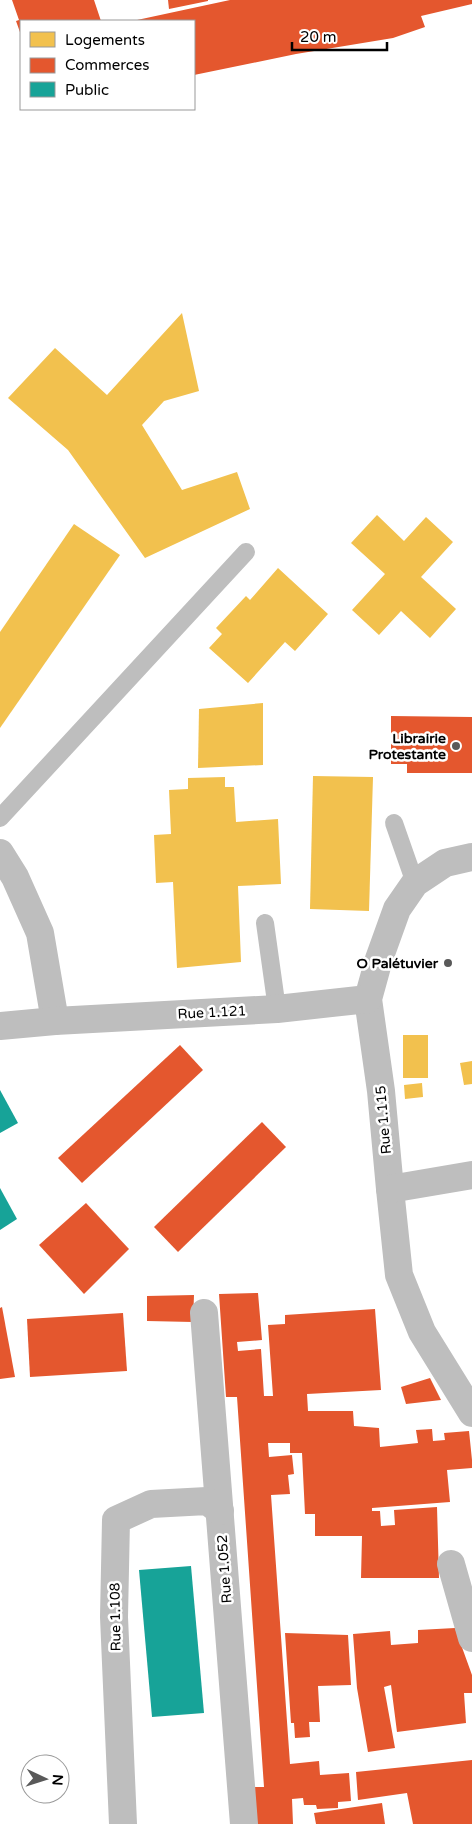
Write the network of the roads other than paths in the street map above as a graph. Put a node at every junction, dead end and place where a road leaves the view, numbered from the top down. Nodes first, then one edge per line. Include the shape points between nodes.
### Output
1 (246, 552) dead end
2 (0, 818) edge
3 (394, 823) dead end
4 (0, 853) edge
5 (472, 857) edge
6 (415, 883) junction
7 (265, 923) dead end
8 (368, 999) junction
9 (277, 1009) junction
10 (55, 1021) junction
11 (0, 1026) edge
12 (472, 1175) edge
13 (390, 1189) junction
14 (204, 1313) dead end
15 (472, 1413) edge
16 (220, 1511) junction
17 (451, 1564) dead end
18 (472, 1638) edge
19 (123, 1824) edge
20 (244, 1824) edge

1 - 2 lane
3 - 6 lane
4 - 10 street via 15,877 40,933
5 - 6 street, Rue 1.115 via 445,863
6 - 8 street, Rue 1.115 via 397,909
7 - 9 lane
8 - 9 street, Rue 1.121
8 - 13 street, Rue 1.115
9 - 10 street, Rue 1.121
10 - 11 street, Rue 1.121
12 - 13 street
13 - 15 street, Rue 1.115 via 399,1275 422,1332
14 - 16 street, Rue 1.052
16 - 19 street, Rue 1.108 via 207,1501 151,1504 116,1520 114,1617
16 - 20 street, Rue 1.052
17 - 18 street

